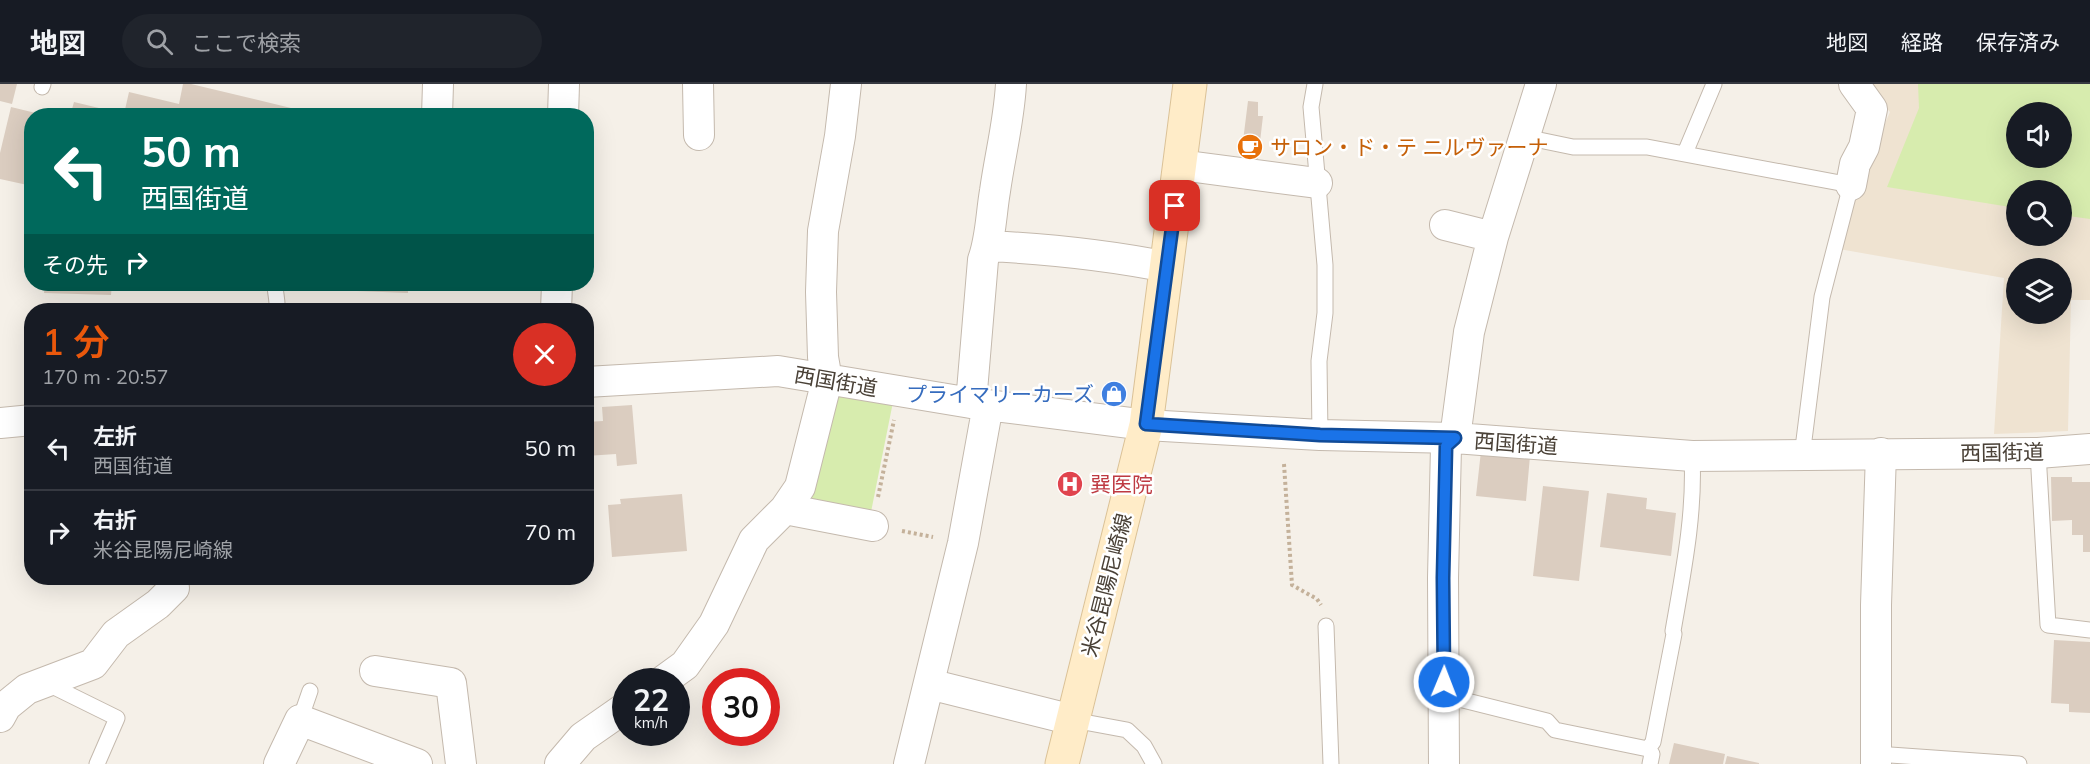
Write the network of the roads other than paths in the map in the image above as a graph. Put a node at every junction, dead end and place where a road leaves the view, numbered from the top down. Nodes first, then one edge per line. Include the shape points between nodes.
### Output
1 (438, 84) edge
2 (564, 84) edge
3 (698, 84) edge
4 (846, 84) edge
5 (1011, 84) edge
6 (1190, 84) edge
7 (1315, 84) edge
8 (1541, 84) edge
9 (1714, 84) edge
10 (1854, 84) edge
11 (436, 108) edge
12 (563, 108) edge
13 (699, 135) dead end
14 (1525, 136) junction
15 (1685, 153) junction
16 (1180, 165) junction
17 (1317, 183) junction
18 (1851, 185) junction
19 (1445, 225) dead end
20 (1493, 237) junction
21 (988, 246) junction
22 (1167, 267) junction
23 (827, 380) junction
24 (594, 382) edge
25 (979, 404) junction
26 (24, 421) edge
27 (0, 423) edge
28 (1146, 424) junction
29 (1320, 435) junction
30 (1455, 438) junction
31 (2090, 449) edge
32 (1881, 453) junction
33 (2038, 453) junction
34 (1692, 456) junction
35 (1802, 456) junction
36 (785, 509) junction
37 (873, 525) road end
38 (173, 585) edge
39 (1326, 626) road end
40 (2090, 630) edge
41 (680, 668) edge
42 (375, 671) dead end
43 (45, 683) junction
44 (929, 684) junction
45 (310, 691) dead end
46 (1443, 695) junction
47 (0, 717) edge
48 (612, 717) edge
49 (300, 720) junction
50 (1073, 720) junction
51 (1649, 757) edge
52 (1876, 759) edge
53 (408, 762) edge
54 (97, 764) edge
55 (279, 764) edge
56 (461, 764) edge
57 (560, 764) edge
58 (909, 764) edge
59 (1062, 764) edge
60 (1154, 764) edge
61 (1331, 764) edge
62 (1444, 764) edge
63 (2019, 764) edge

1 - 11 street
2 - 12 street
3 - 13 street
4 - 23 street via 823,231 821,292
5 - 21 street
6 - 16 main road, 米谷昆陽尼崎線
7 - 17 lane via 1311,107
8 - 14 street
9 - 15 lane
10 - 18 street via 1872,109
14 - 15 lane via 1573,147 1647,147
14 - 20 street
15 - 18 lane
16 - 17 street
16 - 22 main road, 米谷昆陽尼崎線
17 - 29 lane via 1325,265 1319,361
18 - 35 lane via 1822,297
19 - 20 street
20 - 30 street via 1469,332
21 - 22 street via 1057,250
21 - 25 street via 983,261
22 - 28 main road, 米谷昆陽尼崎線
23 - 24 street, 西国街道 via 778,371
23 - 25 street, 西国街道
23 - 36 street via 800,487
25 - 28 street, 西国街道
25 - 44 street via 963,543
26 - 27 street
28 - 29 street, 西国街道
28 - 50 main road, 米谷昆陽尼崎線
29 - 30 street, 西国街道
30 - 34 street, 西国街道
30 - 46 street via 1446,446
31 - 33 street, 西国街道
32 - 33 street, 西国街道
32 - 35 street, 西国街道
32 - 52 street
33 - 40 lane via 2048,625
34 - 35 street, 西国街道
34 - 51 lane via 1686,554
36 - 37 street
36 - 41 street via 754,540 714,624
38 - 43 street via 158,604 116,634 93,664
39 - 61 lane
42 - 56 street via 454,671
43 - 47 street via 27,689 6,706
43 - 54 lane via 117,718
44 - 50 street
44 - 58 street
45 - 49 lane
46 - 51 lane via 1547,722 1555,730
46 - 62 street
48 - 57 street via 584,737
49 - 53 street
49 - 55 street
50 - 59 main road, 米谷昆陽尼崎線
50 - 60 lane via 1127,730 1144,746
52 - 63 lane

